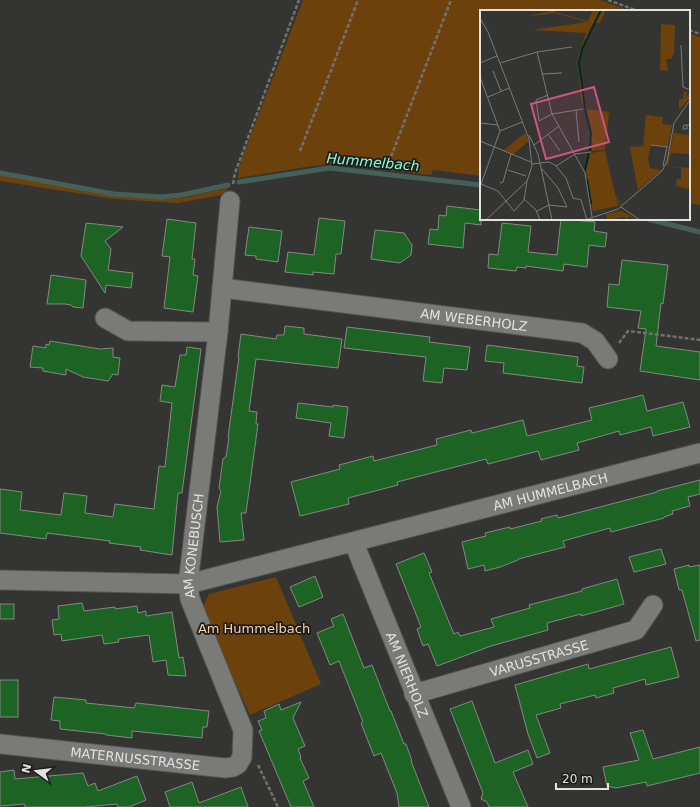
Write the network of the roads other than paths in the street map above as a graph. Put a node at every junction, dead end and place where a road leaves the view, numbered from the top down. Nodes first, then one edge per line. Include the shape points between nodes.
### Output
1 (231, 194) road end
2 (222, 288) junction
3 (105, 318) dead end
4 (218, 332) junction
5 (608, 360) road end
6 (700, 453) edge
7 (354, 542) junction
8 (0, 580) edge
9 (188, 584) junction
10 (653, 606) dead end
11 (414, 694) junction
12 (0, 744) edge
13 (242, 757) joint
14 (460, 807) edge

1 - 2 street, AM KONEBUSCH
2 - 4 street, AM KONEBUSCH
2 - 5 street, AM WEBERHOLZ via 582,333 595,341
3 - 4 street via 128,331
4 - 9 street, AM KONEBUSCH
6 - 7 street, AM HUMMELBACH
7 - 9 street, AM HUMMELBACH
7 - 11 street, AM NIERHOLZ
8 - 9 street, AM HUMMELBACH
9 - 13 street, AM KONEBUSCH via 190,599 243,730
10 - 11 street, VARUSSTRASSE via 636,630
11 - 14 street, AM NIERHOLZ
12 - 13 street, MATERNUSSTRASSE via 225,768 238,764

